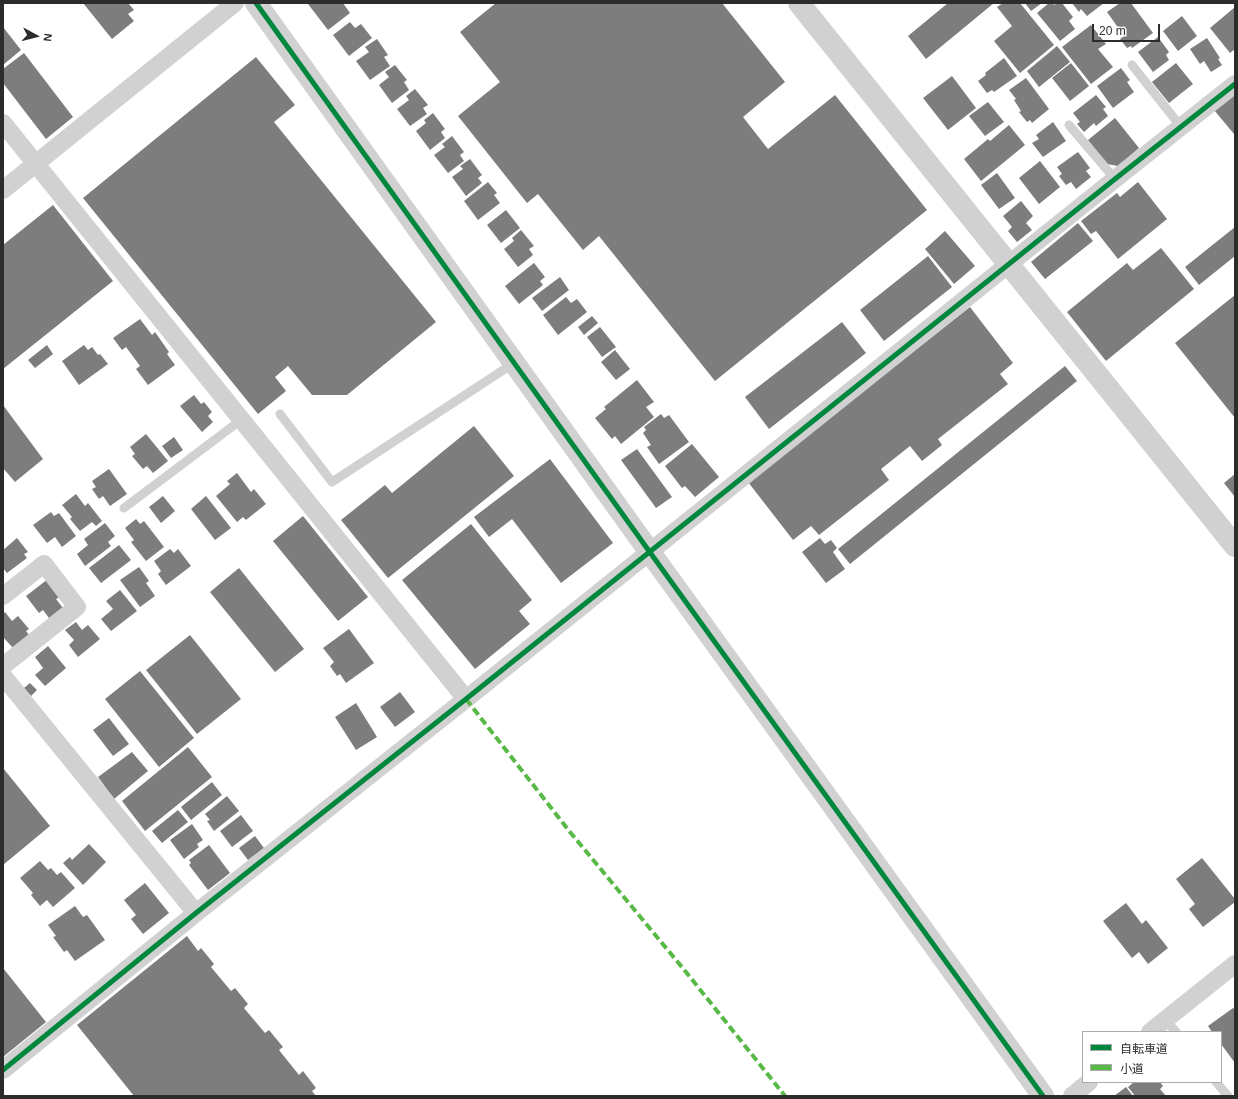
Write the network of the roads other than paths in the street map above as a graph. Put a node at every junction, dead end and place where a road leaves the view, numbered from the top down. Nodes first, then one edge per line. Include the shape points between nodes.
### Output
1 (235, 3) edge
2 (256, 3) edge
3 (799, 3) edge
4 (1132, 64) dead end
5 (1235, 84) edge
6 (3, 124) edge
7 (1069, 125) dead end
8 (1181, 127) junction
9 (36, 164) junction
10 (1114, 179) junction
11 (3, 190) edge
12 (1009, 264) junction
13 (514, 363) junction
14 (280, 414) dead end
15 (241, 420) junction
16 (124, 508) dead end
17 (1235, 546) edge
18 (649, 552) junction
19 (3, 596) edge
20 (3, 666) edge
21 (3, 676) edge
22 (466, 699) junction
23 (196, 913) junction
24 (1235, 964) edge
25 (1171, 1025) edge
26 (1153, 1031) edge
27 (3, 1070) edge
28 (1088, 1083) edge
29 (1217, 1083) edge
30 (1043, 1096) edge
31 (1072, 1096) edge
32 (1228, 1096) edge

1 - 9 street
2 - 13 street
3 - 12 street
4 - 8 lane
5 - 8 street
6 - 9 street
7 - 10 lane
8 - 10 street
9 - 11 street
9 - 15 street
10 - 12 street
12 - 17 street
12 - 18 street
13 - 14 lane via 332,482
13 - 18 street
15 - 16 lane
15 - 22 street
18 - 22 street
18 - 30 street
19 - 20 street via 44,564 77,607
21 - 23 street
22 - 23 street
23 - 27 street
24 - 25 street
25 - 26 street
28 - 31 street
29 - 32 lane

